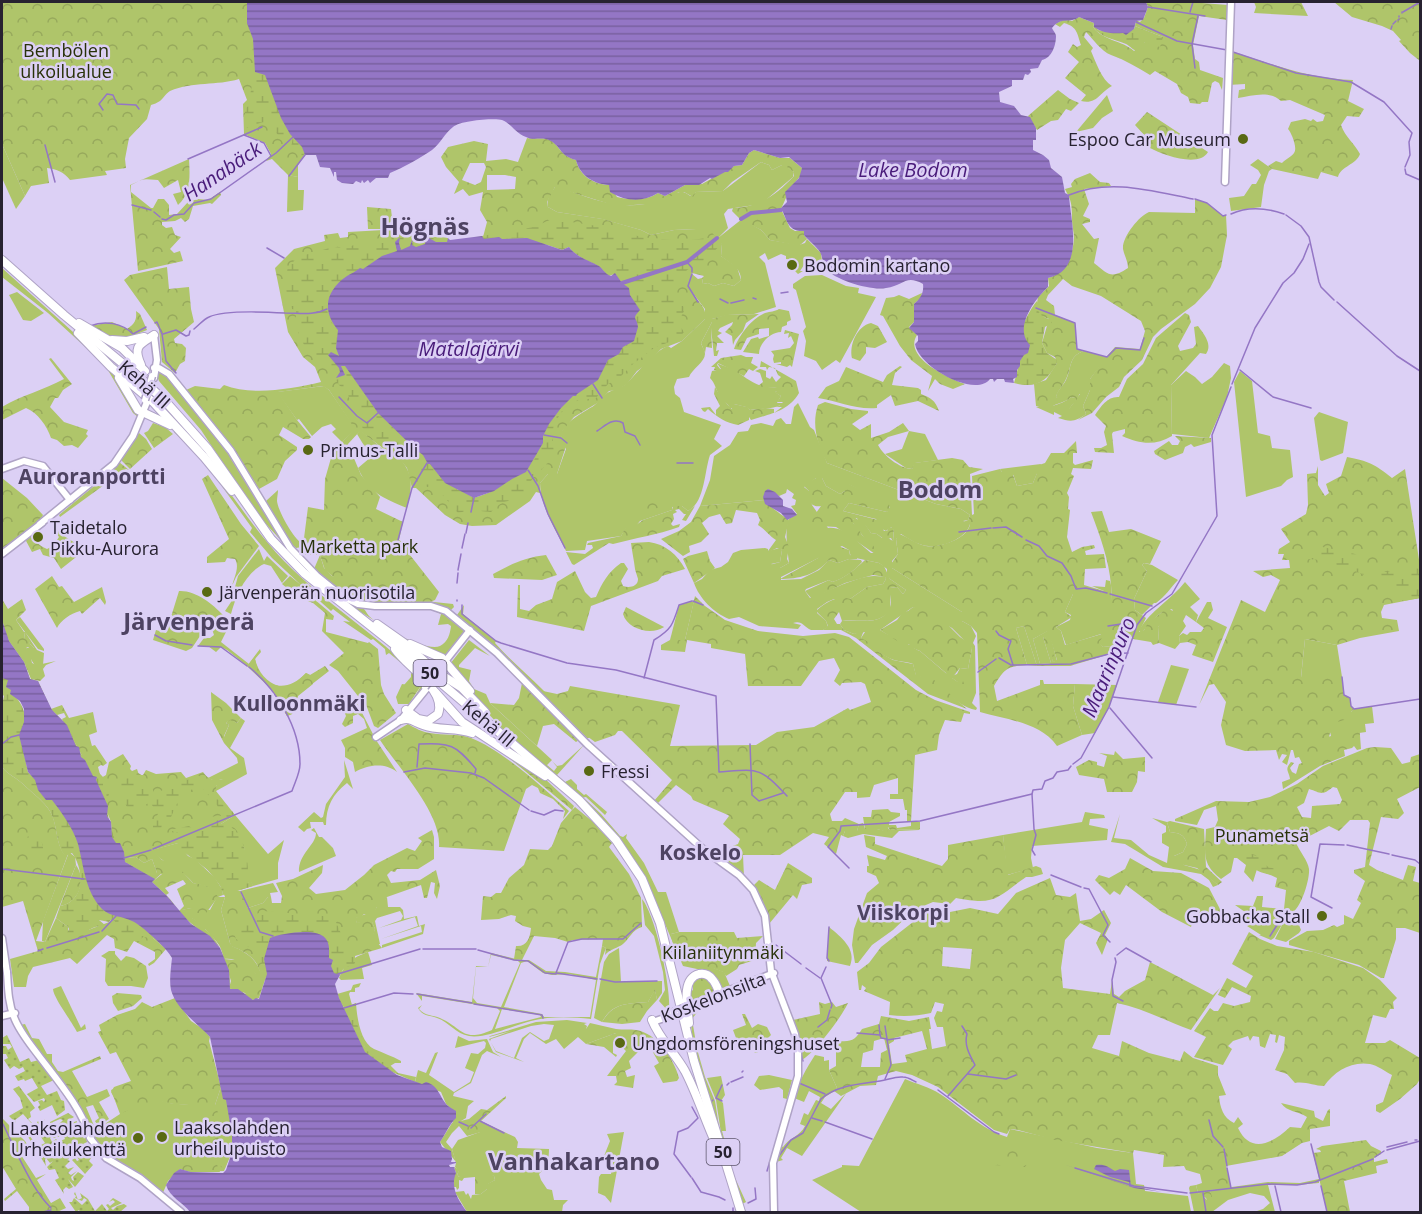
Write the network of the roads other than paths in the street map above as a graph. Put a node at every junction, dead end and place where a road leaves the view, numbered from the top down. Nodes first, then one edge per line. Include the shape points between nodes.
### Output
1 (1231, 2) edge
2 (1225, 182) dead end
3 (2, 260) edge
4 (2, 266) edge
5 (37, 291) junction
6 (78, 333) junction
7 (153, 335) junction
8 (104, 338) junction
9 (111, 367) junction
10 (156, 368) junction
11 (151, 375) junction
12 (142, 412) junction
13 (190, 427) junction
14 (183, 434) junction
15 (2, 469) edge
16 (232, 491) junction
17 (70, 500) junction
18 (2, 554) edge
19 (333, 597) junction
20 (469, 632) junction
21 (392, 634) junction
22 (394, 649) junction
23 (446, 662) junction
24 (435, 692) junction
25 (484, 712) junction
26 (405, 713) junction
27 (484, 737) junction
28 (524, 753) junction
29 (545, 776) junction
30 (2, 938) edge
31 (774, 975) junction
32 (720, 995) junction
33 (13, 1013) junction
34 (2, 1015) edge
35 (653, 1021) joint
36 (694, 1060) junction
37 (717, 1145) junction
38 (181, 1212) edge
39 (740, 1212) edge
40 (774, 1212) edge

1 - 2 main road
3 - 5 highway, Kehä III / 50
4 - 6 highway, Kehä III / 50
5 - 8 highway
5 - 13 highway, Kehä III / 50 via 139,377
6 - 9 highway
6 - 16 highway, Kehä III / 50 via 168,410
7 - 8 highway via 120,342
7 - 10 main road
7 - 11 highway via 138,348 139,361
8 - 11 highway via 122,348
9 - 12 highway
9 - 14 highway
10 - 11 main road
10 - 20 main road via 164,371 219,435 287,544 317,576 358,604 441,608
11 - 12 main road, bridge
11 - 13 highway
12 - 14 highway
12 - 17 main road via 110,466
13 - 19 highway, Kehä III / 50 via 271,538
14 - 16 highway
15 - 17 main road via 24,461 43,468
16 - 22 highway, Kehä III / 50 via 268,541 302,576
17 - 18 main road
19 - 21 highway
19 - 28 highway, Kehä III / 50
20 - 23 main road
20 - 31 main road via 705,851 748,885 765,916
21 - 23 highway
21 - 25 highway via 462,688
22 - 24 highway
22 - 29 highway, Kehä III / 50
23 - 25 highway
23 - 26 main road, bridge
24 - 26 highway via 440,703 437,715 423,721
24 - 27 highway via 462,722
25 - 28 highway
26 - 27 highway via 429,727 460,729
27 - 29 highway
28 - 36 highway, Kehä III / 50 via 600,820 642,879 666,944
29 - 37 highway, Kehä III / 50 via 601,828 643,891 659,933 690,1061
30 - 33 main road
31 - 32 main road, Koskelonsilta
31 - 40 main road via 796,1038 798,1071 773,1162
32 - 35 main road, Koskelonsilta, bridge
32 - 36 highway via 707,975 695,976 688,984
33 - 34 main road
33 - 38 main road via 66,1092 91,1140 104,1155
35 - 37 highway via 691,1083
36 - 39 highway, Kehä III / 50
37 - 39 highway, Kehä III / 50

